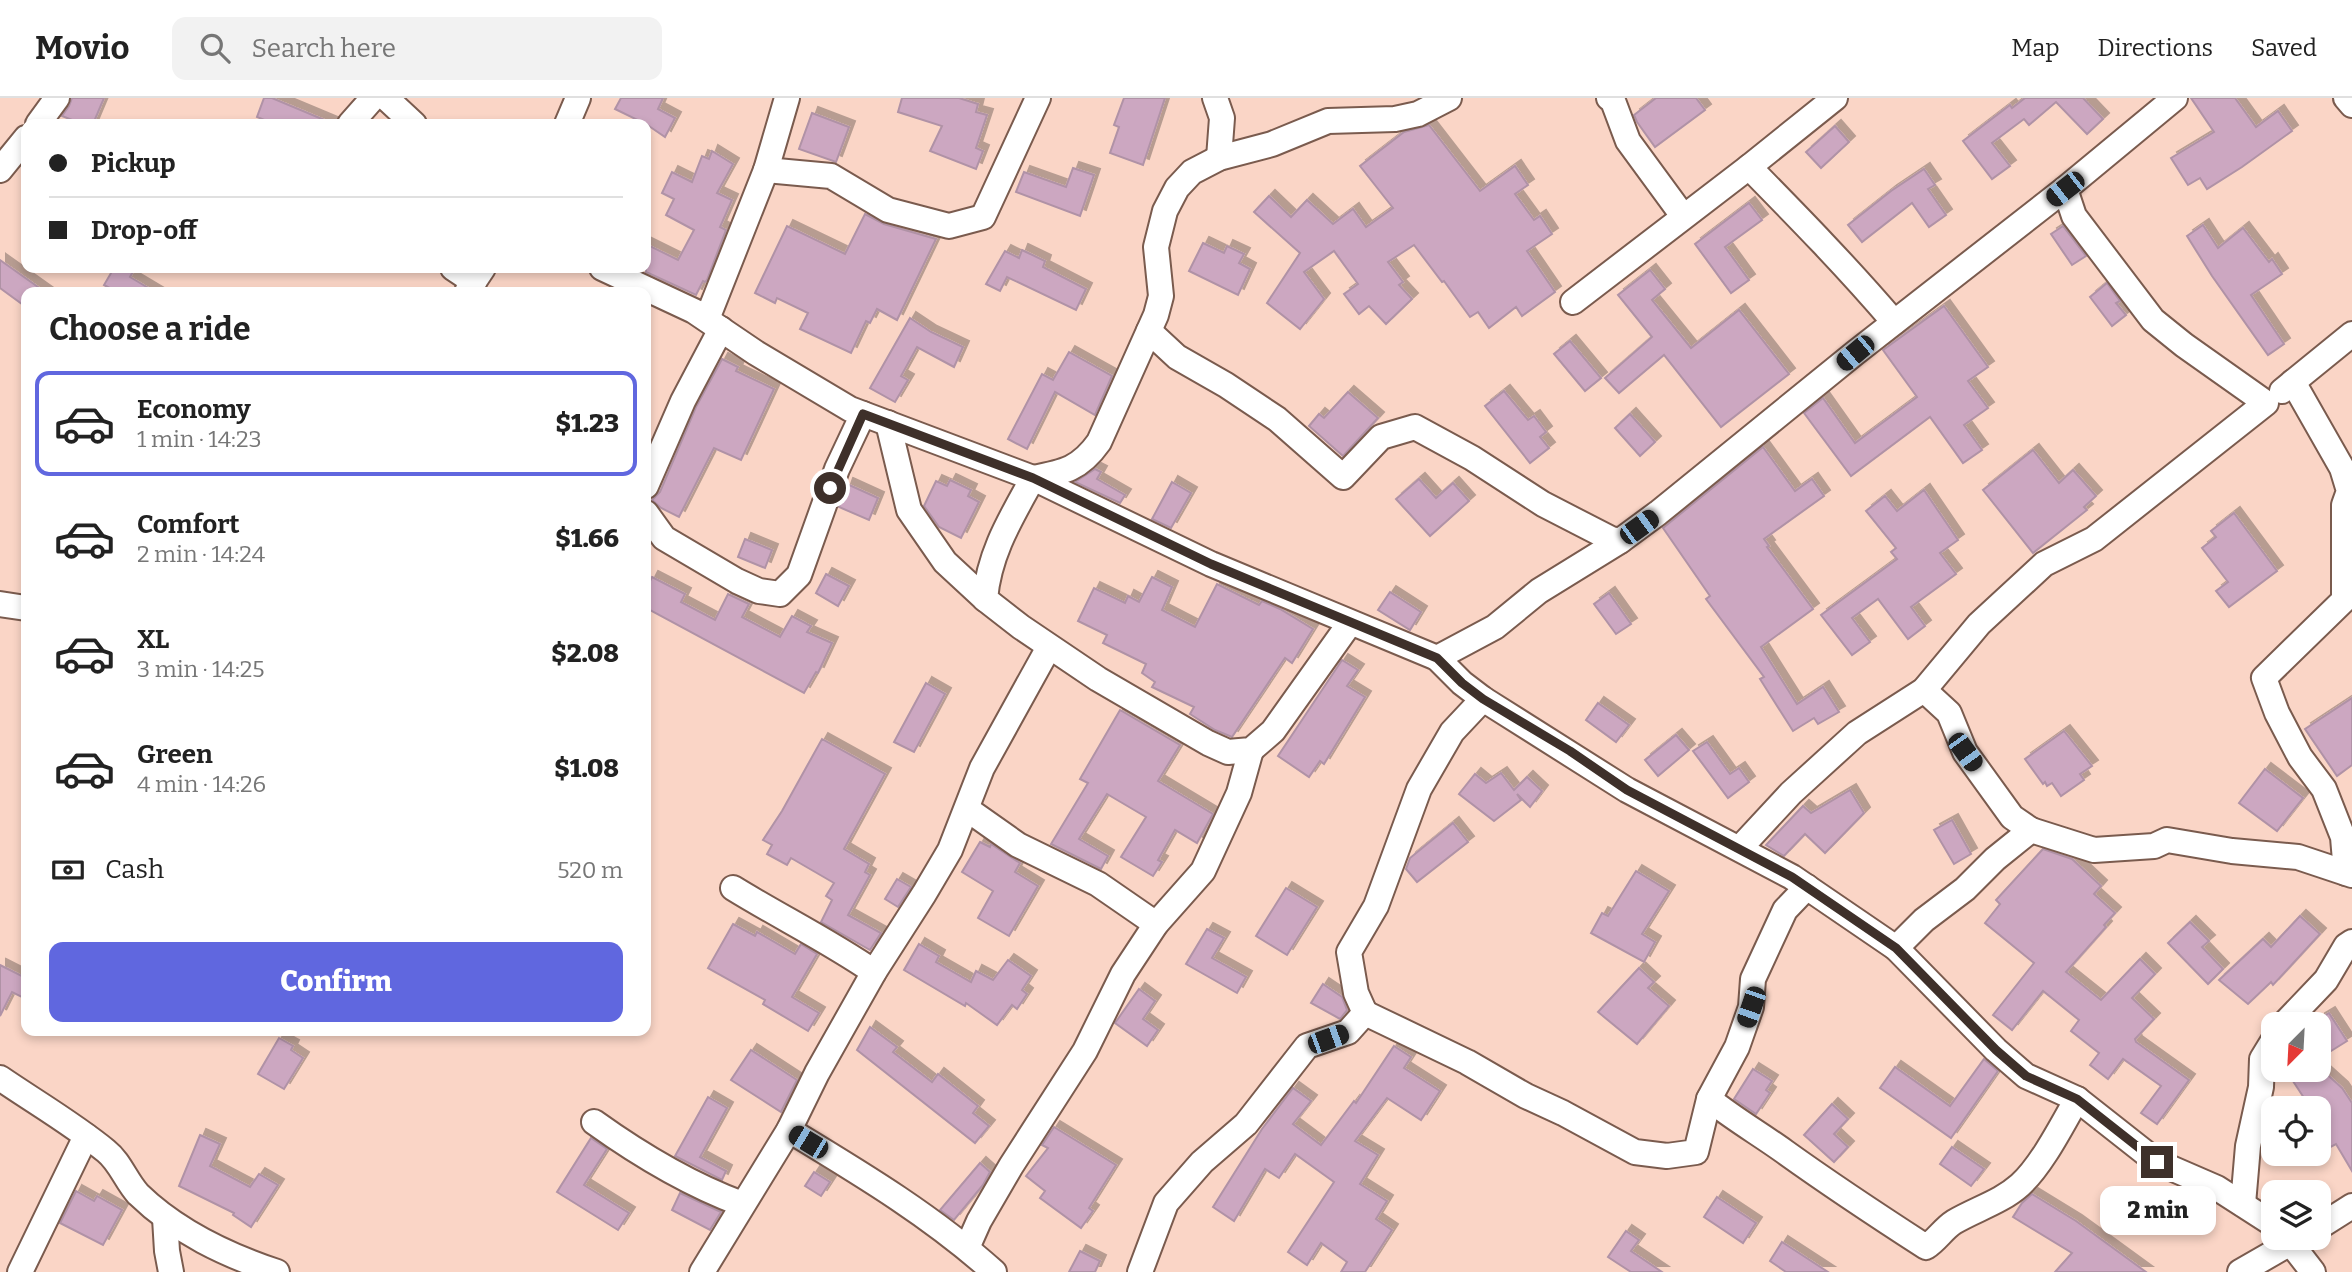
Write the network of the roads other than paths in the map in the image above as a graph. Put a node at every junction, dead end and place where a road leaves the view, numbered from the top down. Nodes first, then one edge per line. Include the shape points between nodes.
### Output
1 (57, 98) edge
2 (373, 98) edge
3 (386, 98) edge
4 (578, 98) edge
5 (788, 98) edge
6 (1038, 98) edge
7 (1215, 98) edge
8 (1449, 98) edge
9 (1609, 98) edge
10 (1835, 98) edge
11 (2175, 98) edge
12 (2346, 98) edge
13 (2352, 105) edge
14 (42, 119) edge
15 (354, 119) edge
16 (409, 119) edge
17 (569, 119) edge
18 (21, 144) edge
19 (1219, 158) junction
20 (1749, 167) junction
21 (0, 170) edge
22 (766, 170) junction
23 (2065, 189) junction
24 (1683, 216) junction
25 (613, 273) edge
26 (643, 287) edge
27 (651, 291) edge
28 (1573, 302) dead end
29 (1894, 322) junction
30 (714, 324) junction
31 (1149, 331) junction
32 (2352, 334) edge
33 (2293, 382) junction
34 (2266, 403) junction
35 (863, 414) junction
36 (888, 423) junction
37 (651, 475) edge
38 (1033, 478) junction
39 (651, 520) edge
40 (1620, 541) junction
41 (985, 599) junction
42 (0, 604) edge
43 (21, 607) edge
44 (1350, 623) junction
45 (1049, 647) junction
46 (1437, 658) junction
47 (1924, 690) junction
48 (1483, 699) junction
49 (1251, 750) junction
50 (967, 809) junction
51 (2031, 831) junction
52 (1740, 848) junction
53 (2349, 874) edge
54 (1807, 887) junction
55 (733, 888) dead end
56 (1156, 924) junction
57 (2352, 942) edge
58 (1896, 948) junction
59 (874, 972) junction
60 (2295, 1012) edge
61 (1365, 1013) junction
62 (0, 1078) edge
63 (2261, 1082) edge
64 (1709, 1099) junction
65 (2077, 1099) junction
66 (594, 1122) dead end
67 (789, 1130) junction
68 (86, 1136) junction
69 (742, 1204) junction
70 (2243, 1204) junction
71 (2352, 1206) edge
72 (2261, 1216) edge
73 (165, 1218) junction
74 (2331, 1219) edge
75 (967, 1248) junction
76 (2275, 1250) edge
77 (2297, 1250) edge
78 (20, 1272) edge
79 (171, 1272) edge
80 (277, 1272) edge
81 (702, 1272) edge
82 (994, 1272) edge
83 (1140, 1272) edge
84 (2239, 1272) edge
85 (2314, 1272) edge

1 - 14 street
2 - 15 street
3 - 16 street
4 - 17 street
5 - 22 street
6 - 22 street via 982,216 949,226 888,210 831,176
7 - 19 street via 1222,118
8 - 19 street via 1418,114 1395,119 1328,121 1272,144
9 - 24 street via 1628,141
10 - 20 street
11 - 23 street
12 - 13 street
18 - 21 street
19 - 31 street via 1192,172 1165,211 1156,247 1161,296
20 - 24 street
20 - 29 street via 1845,264
22 - 30 street
23 - 29 street
23 - 34 street via 2074,216 2153,320
24 - 28 street
25 - 26 street
27 - 30 street
29 - 40 street
30 - 35 street
30 - 37 street
31 - 38 street via 1089,456 1068,471
31 - 40 street via 1177,357 1277,419 1343,477 1381,437 1415,427 1543,504
32 - 33 street
33 - 34 street
33 - 53 street via 2342,468 2349,491 2344,505 2344,600 2264,678 2300,757 2324,789 2343,836
34 - 47 street via 2094,538 2044,564 1979,624
35 - 36 street
35 - 39 street via 837,469 799,575 780,594 737,581 664,538
36 - 38 street
36 - 41 street via 909,510 945,562
38 - 41 street via 1000,542 988,573
38 - 44 street via 1211,564
40 - 46 street via 1539,591 1495,627
41 - 45 street
42 - 43 street
44 - 46 street
44 - 49 street via 1273,731
45 - 49 street via 1208,743 1228,752
45 - 50 street via 982,768
46 - 48 street
47 - 51 street via 1949,713 1965,752 2012,817
47 - 52 street via 1857,733
48 - 52 street via 1627,790
48 - 61 street via 1452,732 1419,789 1376,906 1349,953 1356,993
49 - 56 street via 1239,793 1203,871
50 - 56 street via 1018,845 1098,884
50 - 59 street via 950,850
51 - 53 street via 2094,850 2154,846 2167,840 2298,857
51 - 58 street
52 - 54 street
54 - 58 street
54 - 64 street via 1785,909 1768,944 1737,1047
55 - 59 street
56 - 75 street
57 - 60 street via 2326,980
58 - 65 street via 2026,1076
59 - 67 street
61 - 64 street via 1634,1152 1667,1156 1696,1152
61 - 83 street via 1348,1032 1307,1046 1246,1124 1202,1162 1166,1203
62 - 68 street
63 - 70 street via 2248,1146
64 - 65 street via 1833,1188 1926,1247 1952,1223 2021,1184 2049,1148
65 - 70 street via 2157,1162
66 - 69 street via 663,1167
67 - 69 street
67 - 75 street via 866,1176
68 - 73 street via 109,1153 136,1192
68 - 78 street
69 - 81 street
70 - 72 street
71 - 74 street
73 - 79 street
73 - 80 street via 200,1240
75 - 82 street
76 - 84 street
77 - 85 street

